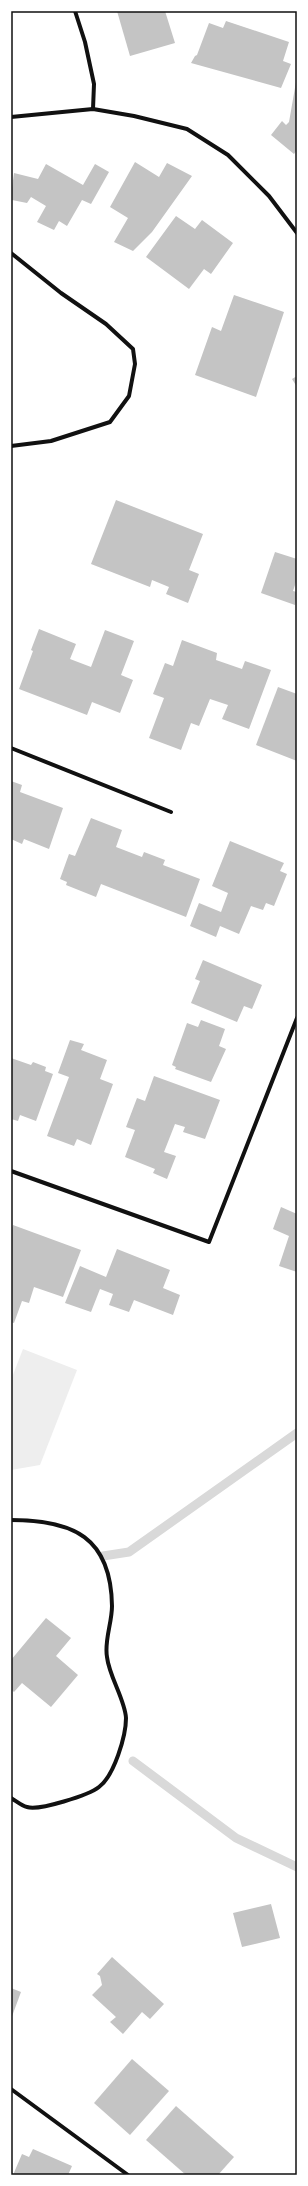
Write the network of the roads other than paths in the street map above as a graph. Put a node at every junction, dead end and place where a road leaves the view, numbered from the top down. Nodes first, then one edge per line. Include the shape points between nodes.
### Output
1 (75, 11) edge
2 (93, 110) junction
3 (11, 117) edge
4 (297, 233) edge
5 (11, 253) edge
6 (11, 446) edge
7 (11, 748) edge
8 (171, 812) dead end
9 (297, 1018) edge
10 (11, 1172) edge
11 (11, 1520) edge
12 (11, 1798) edge
13 (11, 2089) edge
14 (128, 2175) edge

1 - 2 street via 94,84
2 - 3 street
2 - 4 street via 187,129 228,155 269,196
5 - 6 street via 61,293 106,324 133,349 136,364 129,396 110,422 51,441
7 - 8 street
9 - 10 street via 209,1242
11 - 12 street via 39,1520 67,1526 90,1540 103,1562 110,1582 112,1608 107,1657 126,1717 121,1751 100,1787 51,1805 28,1808
13 - 14 street

